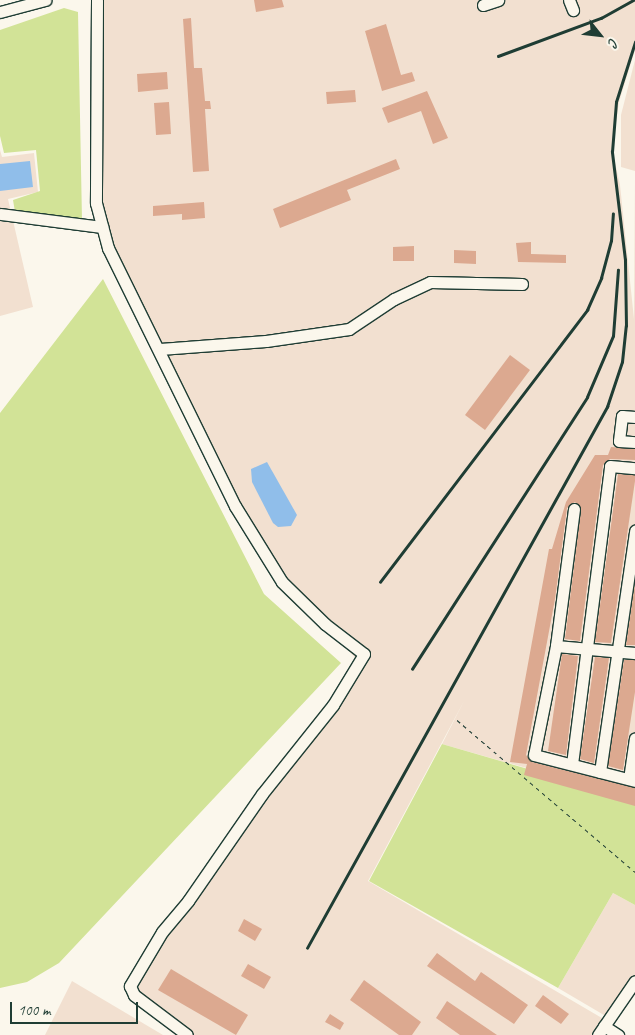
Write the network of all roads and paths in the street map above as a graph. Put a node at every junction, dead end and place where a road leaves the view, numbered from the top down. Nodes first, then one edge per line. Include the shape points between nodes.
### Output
1 (45, 0) edge
2 (97, 0) edge
3 (498, 0) edge
4 (483, 5) dead end
5 (0, 12) edge
6 (0, 214) edge
7 (102, 228) junction
8 (522, 284) dead end
9 (160, 349) junction
10 (635, 417) edge
11 (635, 442) edge
12 (635, 468) edge
13 (574, 509) dead end
14 (635, 531) edge
15 (556, 646) junction
16 (588, 649) junction
17 (618, 651) junction
18 (635, 653) edge
19 (457, 720) dead end
20 (635, 738) edge
21 (572, 764) junction
22 (600, 772) junction
23 (632, 780) edge
24 (635, 872) edge
25 (635, 980) edge
26 (601, 1030) edge
27 (187, 1035) edge
28 (618, 1035) edge

1 - 5 street
2 - 7 street via 96,203
3 - 4 street
6 - 7 street
7 - 9 street via 108,248
8 - 9 street via 430,282 394,299 350,329 266,341
9 - 27 street via 235,506 282,582 325,624 364,654 333,705 262,794 162,932 133,979 130,986 134,995
10 - 11 street via 622,416 619,441
12 - 16 street via 610,466
13 - 15 street
14 - 17 street
15 - 16 street
15 - 21 street via 534,756
16 - 17 street
16 - 21 street
17 - 18 street
17 - 22 street
19 - 24 path
20 - 23 street
21 - 22 street
22 - 23 street
25 - 26 street
26 - 28 street

